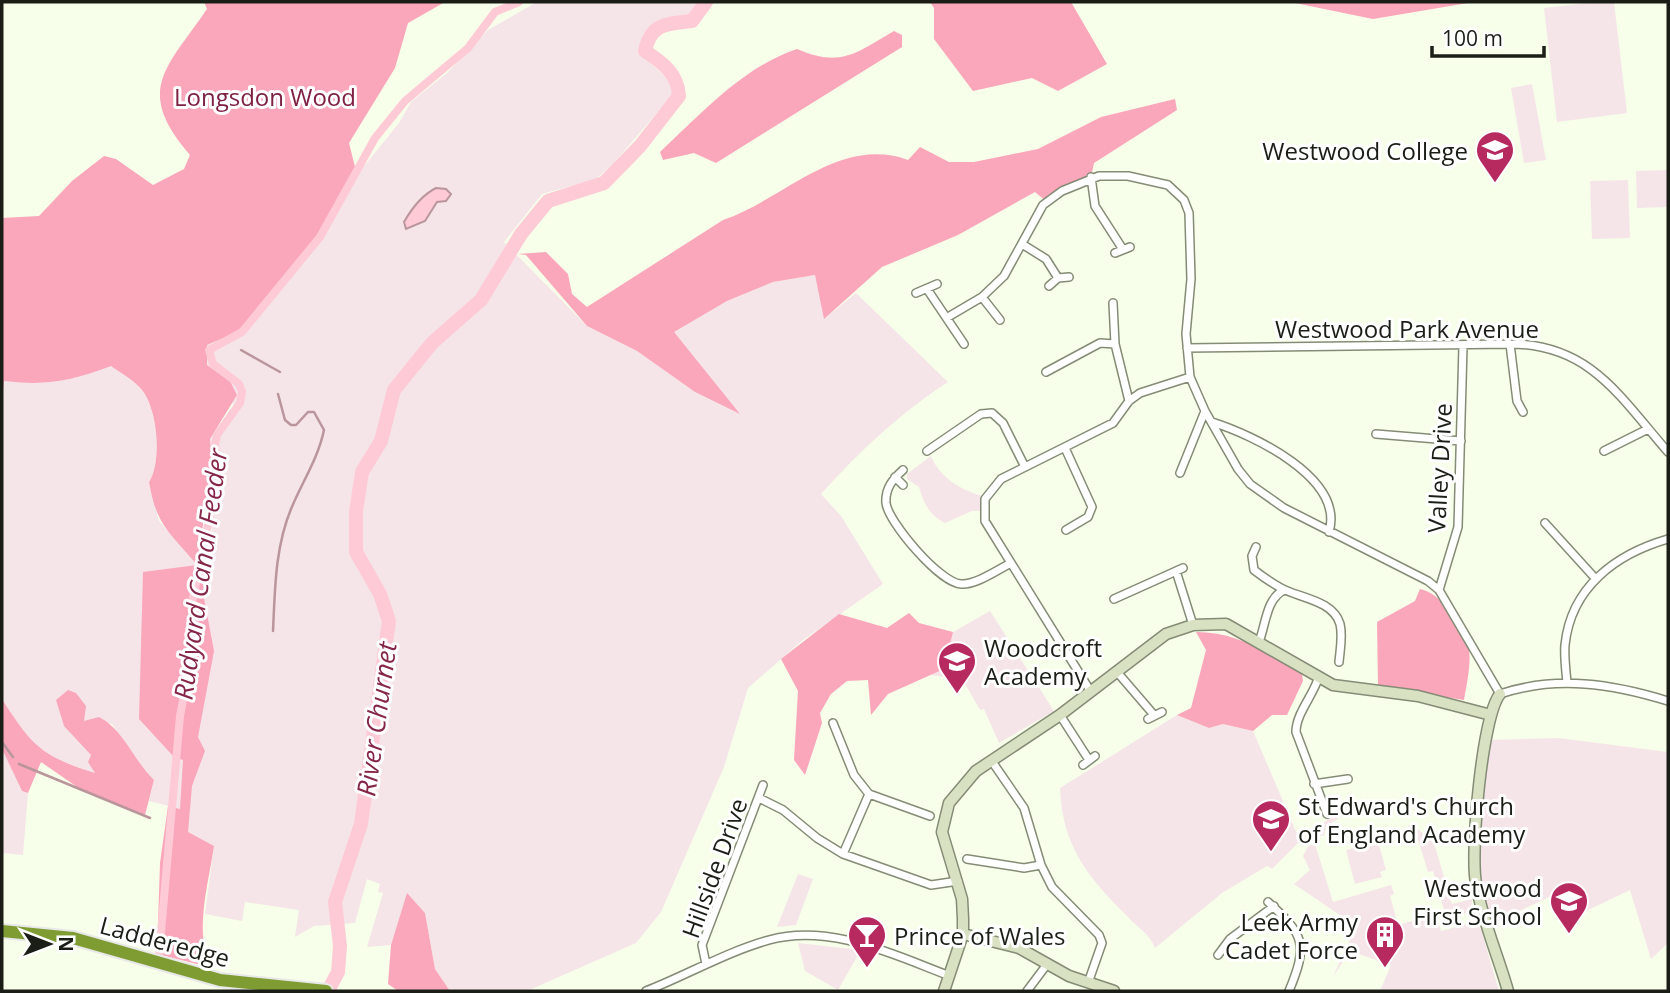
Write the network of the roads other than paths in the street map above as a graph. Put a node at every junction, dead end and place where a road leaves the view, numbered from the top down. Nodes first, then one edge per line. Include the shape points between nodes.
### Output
1 (1091, 177) junction
2 (1023, 244) junction
3 (1123, 249) dead end
4 (1069, 276) dead end
5 (1058, 278) junction
6 (937, 284) dead end
7 (1049, 286) dead end
8 (927, 289) junction
9 (916, 293) dead end
10 (982, 297) junction
11 (1113, 303) dead end
12 (948, 317) junction
13 (999, 320) dead end
14 (964, 344) dead end
15 (1115, 344) junction
16 (1510, 344) junction
17 (1463, 346) junction
18 (1187, 348) junction
19 (1046, 372) dead end
20 (1191, 377) junction
21 (1129, 401) junction
22 (1205, 411) junction
23 (1522, 412) dead end
24 (1212, 422) junction
25 (1648, 429) junction
26 (1376, 434) dead end
27 (1461, 441) junction
28 (1065, 448) junction
29 (927, 451) dead end
30 (1604, 451) dead end
31 (1668, 452) edge
32 (1025, 467) junction
33 (903, 470) dead end
34 (1180, 473) dead end
35 (895, 477) junction
36 (903, 485) dead end
37 (1545, 523) dead end
38 (1066, 530) dead end
39 (1329, 532) junction
40 (1668, 539) edge
41 (1256, 547) dead end
42 (1011, 564) junction
43 (1594, 577) junction
44 (1284, 590) junction
45 (1439, 590) junction
46 (1114, 599) dead end
47 (1193, 625) junction
48 (1259, 642) junction
49 (1339, 662) dead end
50 (1117, 672) junction
51 (1318, 679) junction
52 (1567, 683) junction
53 (1091, 692) junction
54 (1500, 694) junction
55 (1668, 701) edge
56 (1060, 715) junction
57 (1155, 715) dead end
58 (1491, 715) junction
59 (833, 723) dead end
60 (991, 760) junction
61 (1089, 761) dead end
62 (1348, 779) dead end
63 (1314, 783) junction
64 (763, 785) dead end
65 (869, 794) junction
66 (759, 798) junction
67 (1327, 814) dead end
68 (930, 816) dead end
69 (843, 853) junction
70 (967, 859) dead end
71 (1041, 864) junction
72 (958, 881) junction
73 (2, 931) edge
74 (963, 934) junction
75 (1218, 955) dead end
76 (1048, 963) junction
77 (706, 964) junction
78 (950, 976) junction
79 (1088, 983) junction
80 (322, 990) edge
81 (646, 991) edge
82 (944, 991) edge
83 (1027, 991) edge
84 (1114, 991) edge
85 (1289, 991) edge
86 (1508, 991) edge

1 - 2 street via 1043,205
1 - 3 street via 1095,206
1 - 18 street via 1159,181 1184,200 1189,213 1191,279
2 - 5 street via 1046,259
2 - 10 street via 1004,275
4 - 5 street
5 - 7 street
6 - 8 street
8 - 9 street
8 - 12 street
10 - 12 street
10 - 13 street
11 - 15 street
12 - 14 street
15 - 19 street via 1100,343
15 - 21 street
16 - 17 street, Westwood Park Avenue
16 - 23 street
16 - 25 street, Westwood Park Avenue via 1550,347 1580,360
17 - 18 street, Westwood Park Avenue
17 - 27 street, Valley Drive
18 - 20 street
20 - 21 street via 1147,389
20 - 22 street
21 - 28 street via 1113,423
22 - 24 street
22 - 34 street
24 - 39 street via 1250,484 1284,509
24 - 39 street via 1267,446 1309,477 1330,504
25 - 30 street
25 - 31 street, Westwood Park Avenue
26 - 27 street
27 - 45 street, Valley Drive via 1458,527
28 - 32 street
28 - 38 street via 1092,507 1088,517
29 - 32 street via 981,414 992,413 1003,423
32 - 42 street via 994,485 984,506 985,521
33 - 35 street
35 - 36 street
35 - 42 street via 886,493 890,517 945,579 966,584
37 - 43 street
39 - 45 street
40 - 43 street
41 - 44 street via 1254,570
42 - 53 street
43 - 52 street via 1576,609 1565,645
44 - 48 street via 1275,594
44 - 49 street via 1332,611 1340,625
45 - 54 street
46 - 47 street via 1180,569
47 - 48 street via 1226,624
47 - 50 street via 1154,640
48 - 51 street
50 - 53 street
50 - 57 street
51 - 58 street via 1355,690 1418,696
51 - 63 street via 1296,725
52 - 54 street
52 - 55 street via 1610,685
53 - 56 street
54 - 58 street
56 - 60 street
56 - 61 street
58 - 86 street via 1474,845 1475,881
59 - 65 street via 854,775
60 - 71 street via 1024,808
60 - 72 street via 964,782 944,817 946,848
62 - 63 street
63 - 67 street
64 - 66 street, Hillside Drive
65 - 68 street
65 - 69 street
66 - 69 street
66 - 77 street, Hillside Drive via 702,944
69 - 72 street via 931,885
70 - 71 street via 1024,868
71 - 79 street via 1052,887 1100,935 1102,943
72 - 74 street
73 - 80 highway, Ladderedge via 73,938 220,980
74 - 76 street via 1019,948
74 - 78 street
75 - 85 street via 1271,904 1291,922 1302,943 1300,964
76 - 79 street
76 - 83 street
77 - 78 street via 772,940 815,936 865,945
77 - 81 street
78 - 82 street
79 - 84 street

